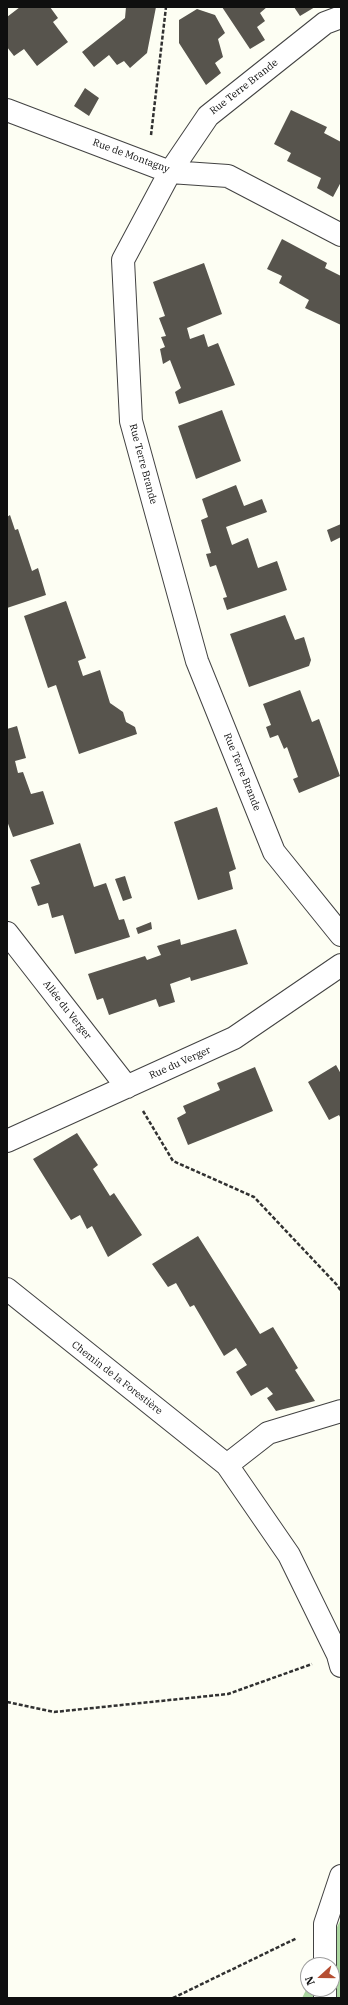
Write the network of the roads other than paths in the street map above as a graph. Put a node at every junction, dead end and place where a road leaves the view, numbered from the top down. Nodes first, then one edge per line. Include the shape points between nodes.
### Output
1 (341, 17) edge
2 (7, 110) edge
3 (170, 172) junction
4 (341, 235) edge
5 (7, 933) edge
6 (341, 934) edge
7 (341, 965) edge
8 (127, 1087) junction
9 (7, 1141) edge
10 (7, 1289) edge
11 (341, 1411) edge
12 (228, 1465) junction
13 (340, 1658) edge
14 (341, 1876) edge
15 (325, 1957) edge

1 - 3 street, Rue Terre Brande via 325,23 208,116
2 - 3 street, Rue de Montagny
3 - 4 street, Rue de Montagny via 228,176
3 - 6 street, Rue Terre Brande via 123,260 131,421 197,661 274,852
5 - 8 street, Allée du Verger
7 - 8 street, Rue du Verger via 234,1038
8 - 9 street, Rue du Verger
10 - 12 street, Chemin de la Forestière
11 - 12 street via 268,1433
12 - 13 street, Chemin de la Forestière via 289,1555
14 - 15 street via 325,1924

